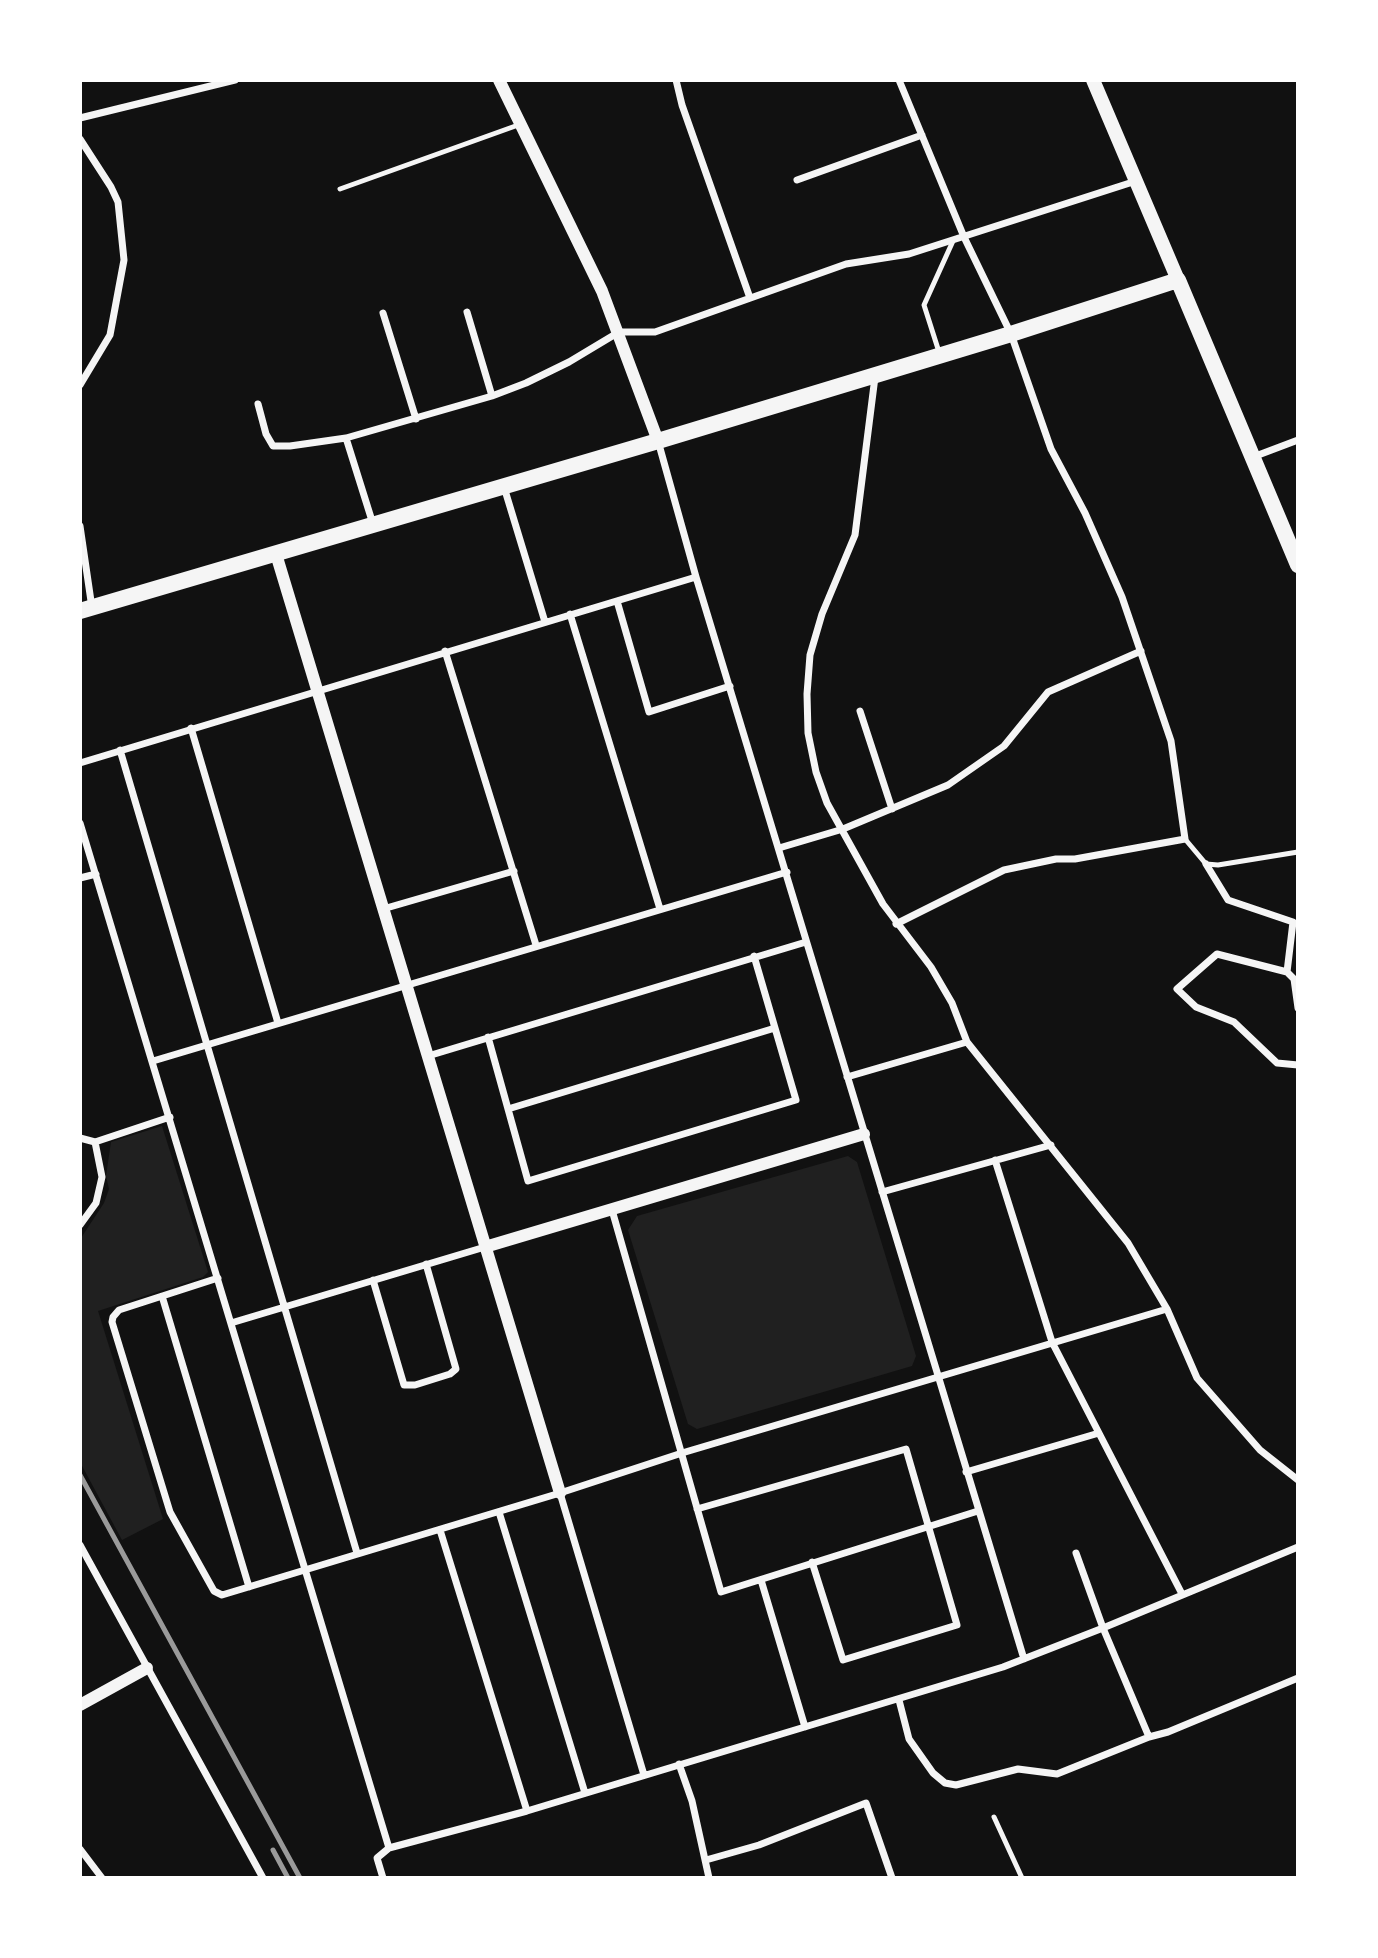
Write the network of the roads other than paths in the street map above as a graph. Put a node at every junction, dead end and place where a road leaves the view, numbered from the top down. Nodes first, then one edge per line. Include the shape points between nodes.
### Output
1 (235, 80) edge
2 (499, 80) edge
3 (676, 80) edge
4 (899, 80) edge
5 (1093, 80) edge
6 (80, 118) edge
7 (521, 124) junction
8 (922, 135) junction
9 (80, 139) edge
10 (797, 180) dead end
11 (1136, 181) junction
12 (340, 189) dead end
13 (964, 237) junction
14 (953, 241) junction
15 (1178, 280) junction
16 (750, 298) junction
17 (467, 312) dead end
18 (383, 313) dead end
19 (619, 332) junction
20 (1011, 334) junction
21 (940, 355) junction
22 (876, 375) junction
23 (80, 385) edge
24 (492, 396) junction
25 (258, 404) dead end
26 (416, 419) junction
27 (346, 438) junction
28 (1297, 440) edge
29 (658, 441) junction
30 (1253, 457) junction
31 (504, 487) junction
32 (80, 526) edge
33 (373, 526) junction
34 (276, 554) junction
35 (1297, 565) edge
36 (696, 578) junction
37 (617, 601) junction
38 (84, 610) edge
39 (570, 614) junction
40 (545, 622) junction
41 (445, 651) junction
42 (1141, 651) junction
43 (730, 686) junction
44 (317, 690) junction
45 (860, 710) dead end
46 (191, 728) junction
47 (120, 750) junction
48 (80, 763) edge
49 (892, 808) junction
50 (80, 824) edge
51 (843, 829) junction
52 (1185, 839) junction
53 (779, 848) junction
54 (1297, 852) edge
55 (1206, 864) junction
56 (514, 871) junction
57 (787, 872) junction
58 (96, 874) junction
59 (80, 878) edge
60 (383, 909) junction
61 (660, 909) junction
62 (896, 924) junction
63 (806, 942) junction
64 (536, 946) junction
65 (754, 956) junction
66 (1287, 972) junction
67 (407, 986) junction
68 (1297, 1008) edge
69 (278, 1023) junction
70 (775, 1028) junction
71 (488, 1037) junction
72 (967, 1042) junction
73 (209, 1044) junction
74 (428, 1056) junction
75 (153, 1061) junction
76 (1297, 1065) edge
77 (847, 1077) junction
78 (508, 1109) junction
79 (170, 1117) junction
80 (864, 1134) junction
81 (80, 1138) edge
82 (95, 1142) junction
83 (1051, 1145) junction
84 (995, 1160) junction
85 (881, 1192) junction
86 (612, 1210) junction
87 (80, 1225) edge
88 (485, 1247) junction
89 (426, 1264) junction
90 (218, 1278) junction
91 (373, 1280) junction
92 (162, 1296) junction
93 (285, 1307) junction
94 (1167, 1309) junction
95 (232, 1323) junction
96 (1052, 1342) junction
97 (939, 1378) junction
98 (1099, 1433) junction
99 (682, 1453) junction
100 (966, 1472) junction
101 (1297, 1480) edge
102 (560, 1493) junction
103 (697, 1509) junction
104 (978, 1511) junction
105 (499, 1512) junction
106 (928, 1526) junction
107 (440, 1530) junction
108 (80, 1545) edge
109 (1297, 1547) edge
110 (358, 1553) junction
111 (1076, 1553) dead end
112 (812, 1562) junction
113 (306, 1569) junction
114 (761, 1580) junction
115 (249, 1587) junction
116 (1182, 1594) junction
117 (1102, 1628) junction
118 (1024, 1660) junction
119 (147, 1668) junction
120 (1297, 1678) edge
121 (899, 1700) junction
122 (80, 1705) edge
123 (805, 1727) junction
124 (1149, 1737) junction
125 (679, 1763) junction
126 (644, 1775) junction
127 (585, 1793) junction
128 (527, 1811) junction
129 (994, 1817) dead end
130 (389, 1848) junction
131 (80, 1849) edge
132 (706, 1860) junction
133 (102, 1878) edge
134 (263, 1878) edge
135 (383, 1878) edge
136 (709, 1878) edge
137 (892, 1878) edge
138 (1022, 1878) edge

1 - 6 street
2 - 7 street
3 - 16 street
4 - 8 street
5 - 11 main road
7 - 12 lane
7 - 19 street
8 - 10 street
8 - 13 street
9 - 23 street via 118,202 124,260 110,335
11 - 13 street
11 - 15 main road
13 - 14 street
13 - 20 street
14 - 16 street via 846,264
14 - 21 lane via 924,305
15 - 20 main road
15 - 30 main road
16 - 19 street via 655,332
17 - 24 street
18 - 26 street
19 - 24 street via 558,367
19 - 29 street
20 - 21 main road
20 - 42 street via 1044,433 1096,537
21 - 22 main road
22 - 29 main road
22 - 51 street via 855,535 822,614 810,655 807,694 816,772
24 - 26 street
25 - 27 street via 273,446
26 - 27 street
27 - 33 street
28 - 30 street
29 - 31 main road
29 - 36 street
30 - 35 main road
31 - 33 main road
31 - 40 street
32 - 38 street
33 - 34 main road
34 - 38 main road
34 - 44 street
36 - 37 street
36 - 43 street
37 - 39 street
37 - 43 street via 649,712
39 - 40 street
39 - 61 street
40 - 41 street
41 - 44 street
41 - 56 street
42 - 49 street via 1048,692 1004,746 948,785
42 - 52 street via 1171,741
43 - 53 street
44 - 46 street
44 - 60 street
45 - 49 street
46 - 47 street
46 - 69 street
47 - 48 street
47 - 73 street
49 - 51 street
50 - 58 street
51 - 53 street
51 - 62 street
52 - 55 lane
52 - 62 street via 1004,870
53 - 57 street
54 - 55 lane
55 - 66 street via 1227,900 1293,922
56 - 60 street
56 - 64 street
57 - 61 street
57 - 63 street
58 - 59 street
58 - 75 street
60 - 67 street
61 - 64 street
62 - 72 street via 931,967
63 - 65 street
63 - 77 street
64 - 67 street
65 - 70 street
65 - 71 street
66 - 68 street via 1294,979
66 - 76 street via 1217,954 1177,989 1196,1007 1234,1022 1277,1063
67 - 69 street
67 - 74 street
69 - 73 street
70 - 78 street
70 - 78 street via 796,1100 528,1181
71 - 74 street
71 - 78 street
72 - 77 street
72 - 83 street
73 - 75 street
73 - 93 street
74 - 88 street
75 - 79 street
77 - 80 street
79 - 82 street
79 - 90 street
80 - 85 street
80 - 86 street
81 - 82 street
82 - 87 street via 102,1177 96,1203
83 - 84 street
83 - 94 street via 1128,1243
84 - 85 street
84 - 96 street
85 - 97 street
86 - 88 street
86 - 99 street
88 - 89 street
88 - 102 street
89 - 91 street
89 - 91 street via 456,1369 427,1382 404,1384
90 - 92 street
90 - 95 street
91 - 93 street
92 - 115 street
92 - 115 street via 119,1310 113,1317 116,1335 170,1512 214,1591 222,1595
93 - 95 street
93 - 110 street
94 - 96 street
94 - 101 street via 1197,1378 1260,1450
95 - 113 street
96 - 97 street
96 - 98 street
97 - 99 street
97 - 100 street
98 - 100 street
98 - 116 street
99 - 102 street
99 - 103 street
100 - 104 street
102 - 105 street
102 - 126 street
103 - 106 street via 906,1449
103 - 114 street via 721,1592
104 - 106 street
104 - 118 street
105 - 107 street
105 - 127 street
106 - 112 street
106 - 112 street via 957,1625 843,1660
107 - 110 street
107 - 128 street
108 - 119 street
109 - 116 street
110 - 113 street
111 - 117 street
112 - 114 street
113 - 115 street
113 - 130 street
114 - 123 street
116 - 117 street
117 - 118 street
117 - 124 street
118 - 121 street
119 - 122 street
119 - 134 street
120 - 124 street
121 - 123 street
121 - 124 street via 909,1739 933,1773 956,1785 1018,1769 1057,1774
123 - 125 street
125 - 126 street
125 - 132 street
126 - 127 street
127 - 128 street
128 - 130 street
129 - 138 lane
130 - 135 street via 377,1858
131 - 133 street
132 - 136 street
132 - 137 street via 759,1845 866,1803

